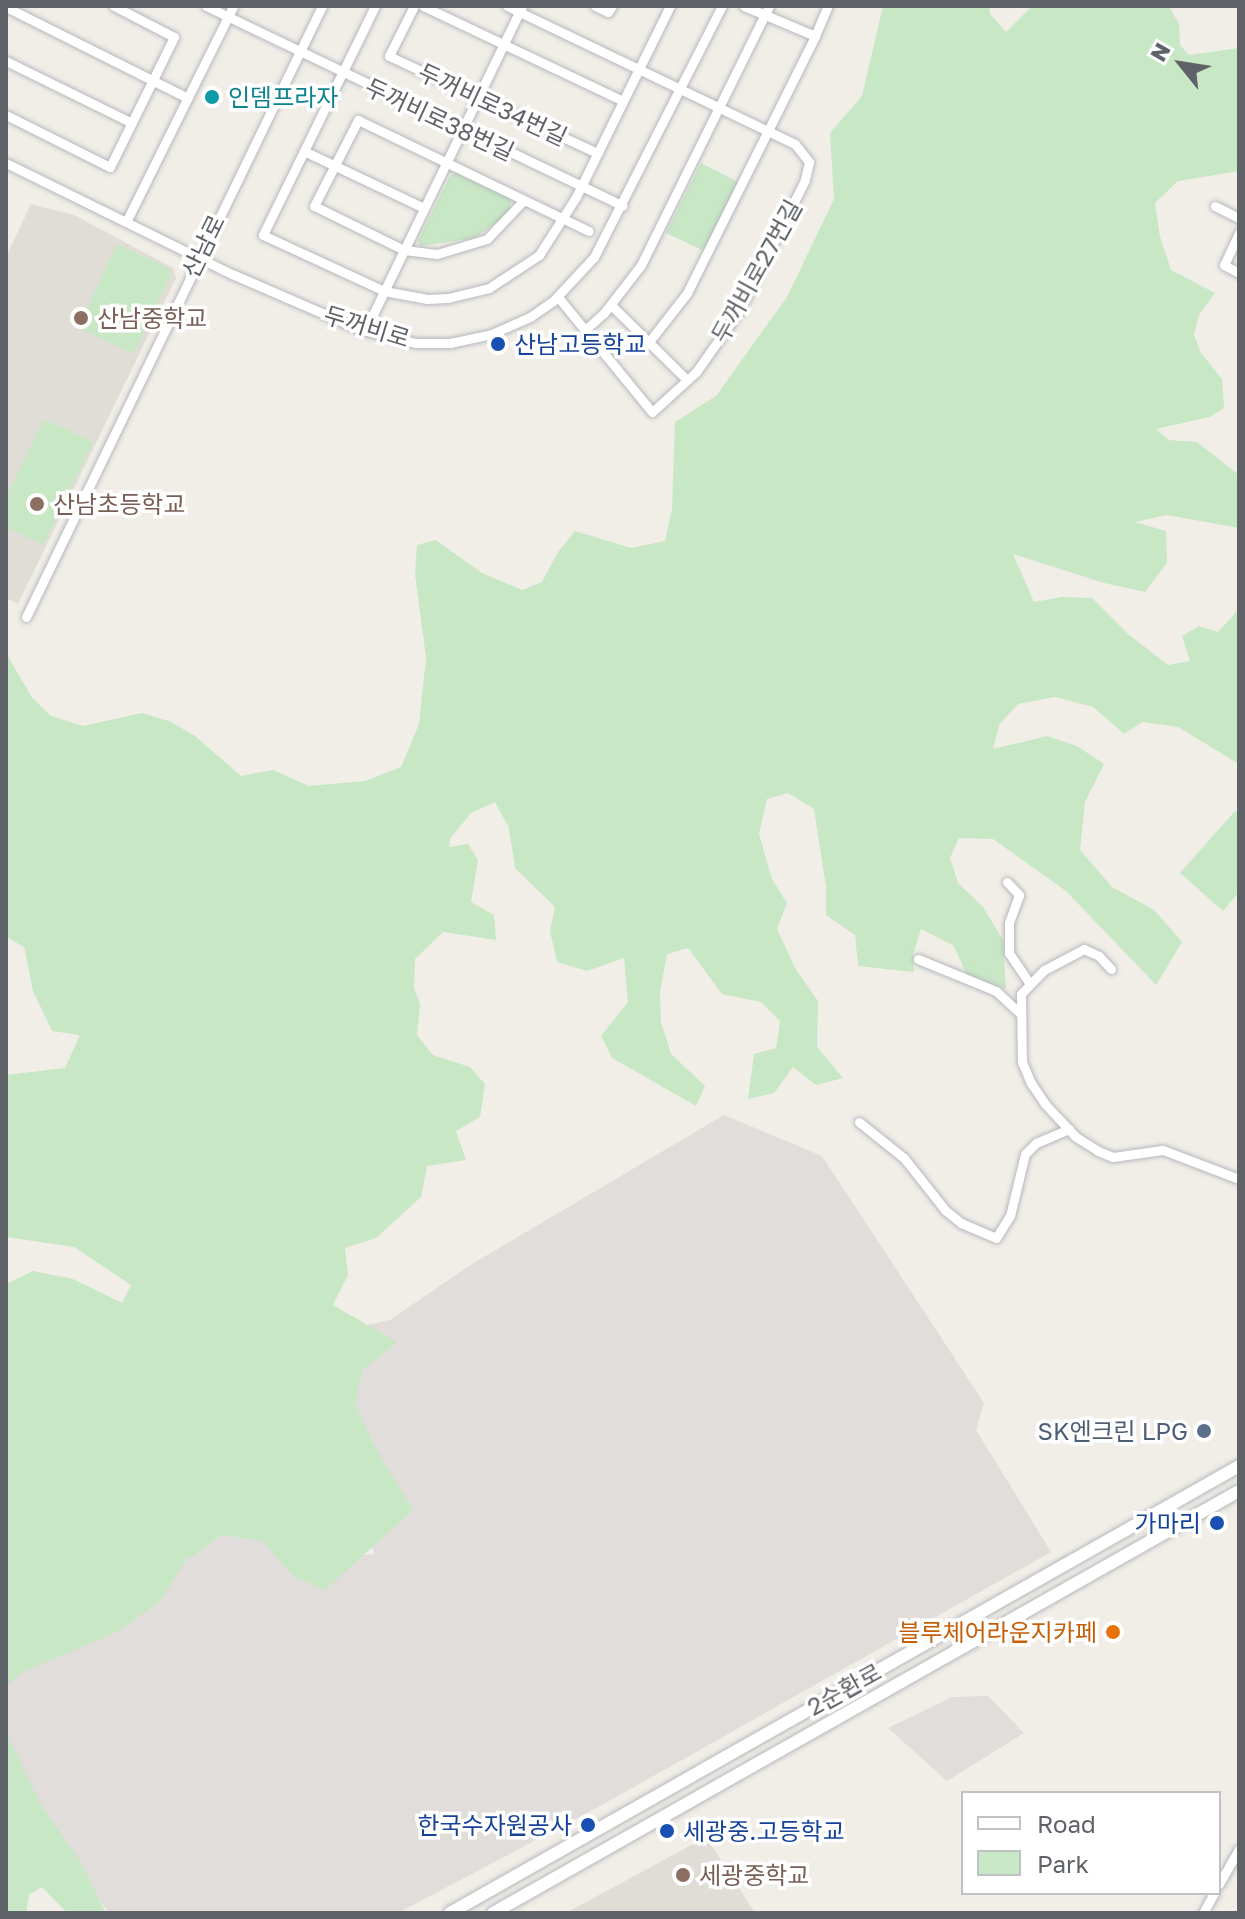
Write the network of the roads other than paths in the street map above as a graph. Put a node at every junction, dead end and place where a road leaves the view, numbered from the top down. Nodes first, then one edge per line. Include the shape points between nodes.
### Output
1 (114, 6) edge
2 (206, 6) edge
3 (233, 6) edge
4 (322, 6) edge
5 (375, 6) edge
6 (414, 6) edge
7 (423, 6) edge
8 (507, 6) edge
9 (595, 6) edge
10 (612, 6) edge
11 (670, 6) edge
12 (722, 6) edge
13 (744, 6) edge
14 (828, 6) edge
15 (6, 7) edge
16 (521, 9) edge
17 (767, 11) edge
18 (228, 17) junction
19 (815, 36) junction
20 (503, 44) junction
21 (299, 52) junction
22 (6, 61) edge
23 (639, 70) junction
24 (342, 73) junction
25 (153, 81) junction
26 (680, 89) junction
27 (478, 97) junction
28 (188, 98) junction
29 (623, 101) junction
30 (719, 108) junction
31 (6, 115) edge
32 (132, 123) junction
33 (462, 130) junction
34 (767, 131) junction
35 (304, 151) junction
36 (597, 153) junction
37 (6, 163) edge
38 (446, 163) junction
39 (335, 166) junction
40 (581, 186) junction
41 (523, 201) junction
42 (623, 206) junction
43 (1215, 206) dead end
44 (424, 208) junction
45 (1239, 218) edge
46 (564, 219) junction
47 (126, 222) junction
48 (589, 231) dead end
49 (1239, 233) edge
50 (404, 250) junction
51 (197, 257) junction
52 (1239, 273) edge
53 (384, 291) junction
54 (558, 297) junction
55 (611, 305) junction
56 (585, 330) junction
57 (365, 331) junction
58 (648, 343) junction
59 (687, 380) junction
60 (26, 617) dead end
61 (1007, 882) dead end
62 (918, 959) dead end
63 (1111, 969) dead end
64 (1029, 983) junction
65 (1020, 1013) junction
66 (859, 1122) dead end
67 (1069, 1129) junction
68 (1239, 1179) edge
69 (1239, 1466) edge
70 (1239, 1491) edge
71 (1239, 1849) edge
72 (1221, 1880) edge
73 (1213, 1895) edge
74 (450, 1913) edge
75 (493, 1913) edge
76 (1203, 1913) edge

1 - 25 street via 174,37
2 - 18 street, 두꺼비로38번길
3 - 18 street
4 - 21 street, 산남로
5 - 24 street
6 - 27 street, 두꺼비로34번길 via 389,56
7 - 20 street
8 - 16 street, 두꺼비로27번길
9 - 10 street via 608,12
11 - 23 street
12 - 26 street, 두꺼비로
13 - 17 street
14 - 19 street, 두꺼비로27번길
15 - 25 street
16 - 20 street
16 - 23 street, 두꺼비로27번길
17 - 19 street
17 - 30 street
18 - 21 street, 두꺼비로38번길
18 - 28 street
19 - 34 street, 두꺼비로27번길
20 - 27 street
20 - 29 street
21 - 24 street, 두꺼비로38번길
21 - 51 street, 산남로
22 - 32 street
23 - 26 street, 두꺼비로27번길
23 - 29 street
24 - 33 street, 두꺼비로38번길
24 - 35 street
25 - 28 street
25 - 32 street
26 - 30 street, 두꺼비로27번길
26 - 42 street, 두꺼비로
27 - 33 street
27 - 36 street, 두꺼비로34번길
28 - 47 street
29 - 36 street
30 - 34 street, 두꺼비로27번길
30 - 55 street via 641,265
31 - 32 street via 110,167
33 - 38 street
33 - 40 street, 두꺼비로38번길
34 - 58 street, 두꺼비로27번길 via 687,293
34 - 59 street, 두꺼비로27번길 via 805,153 809,170 739,311
35 - 39 street
35 - 53 street via 263,235
36 - 40 street
37 - 47 street, 두꺼비로
38 - 39 street via 358,120
38 - 41 street
38 - 44 street
39 - 44 street
39 - 50 street via 314,206
40 - 42 street, 두꺼비로38번길
40 - 46 street
41 - 46 street
41 - 50 street via 503,226 472,246 437,254
42 - 54 street, 두꺼비로 via 594,257
43 - 45 street
44 - 50 street
46 - 48 street
46 - 53 street via 525,267 489,288 448,298
47 - 51 street, 두꺼비로
49 - 52 street via 1224,265
50 - 53 street
51 - 57 street, 두꺼비로
51 - 60 street, 산남로
53 - 57 street
54 - 56 street
54 - 57 street, 두꺼비로 via 512,326 450,343 416,343
55 - 56 street
55 - 58 street
56 - 59 street, 두꺼비로27번길 via 652,412
58 - 59 street
61 - 64 street via 1019,895 1009,923 1009,953
62 - 65 street via 996,991
63 - 64 street via 1084,949
64 - 65 street via 1021,994
65 - 67 street via 1022,1062 1045,1104
66 - 67 street via 904,1158 945,1210 996,1238 1010,1216 1025,1154 1052,1134
67 - 68 street via 1113,1157 1163,1150
69 - 74 street, 2순환로
70 - 75 street, 2순환로
71 - 72 street
73 - 76 street

